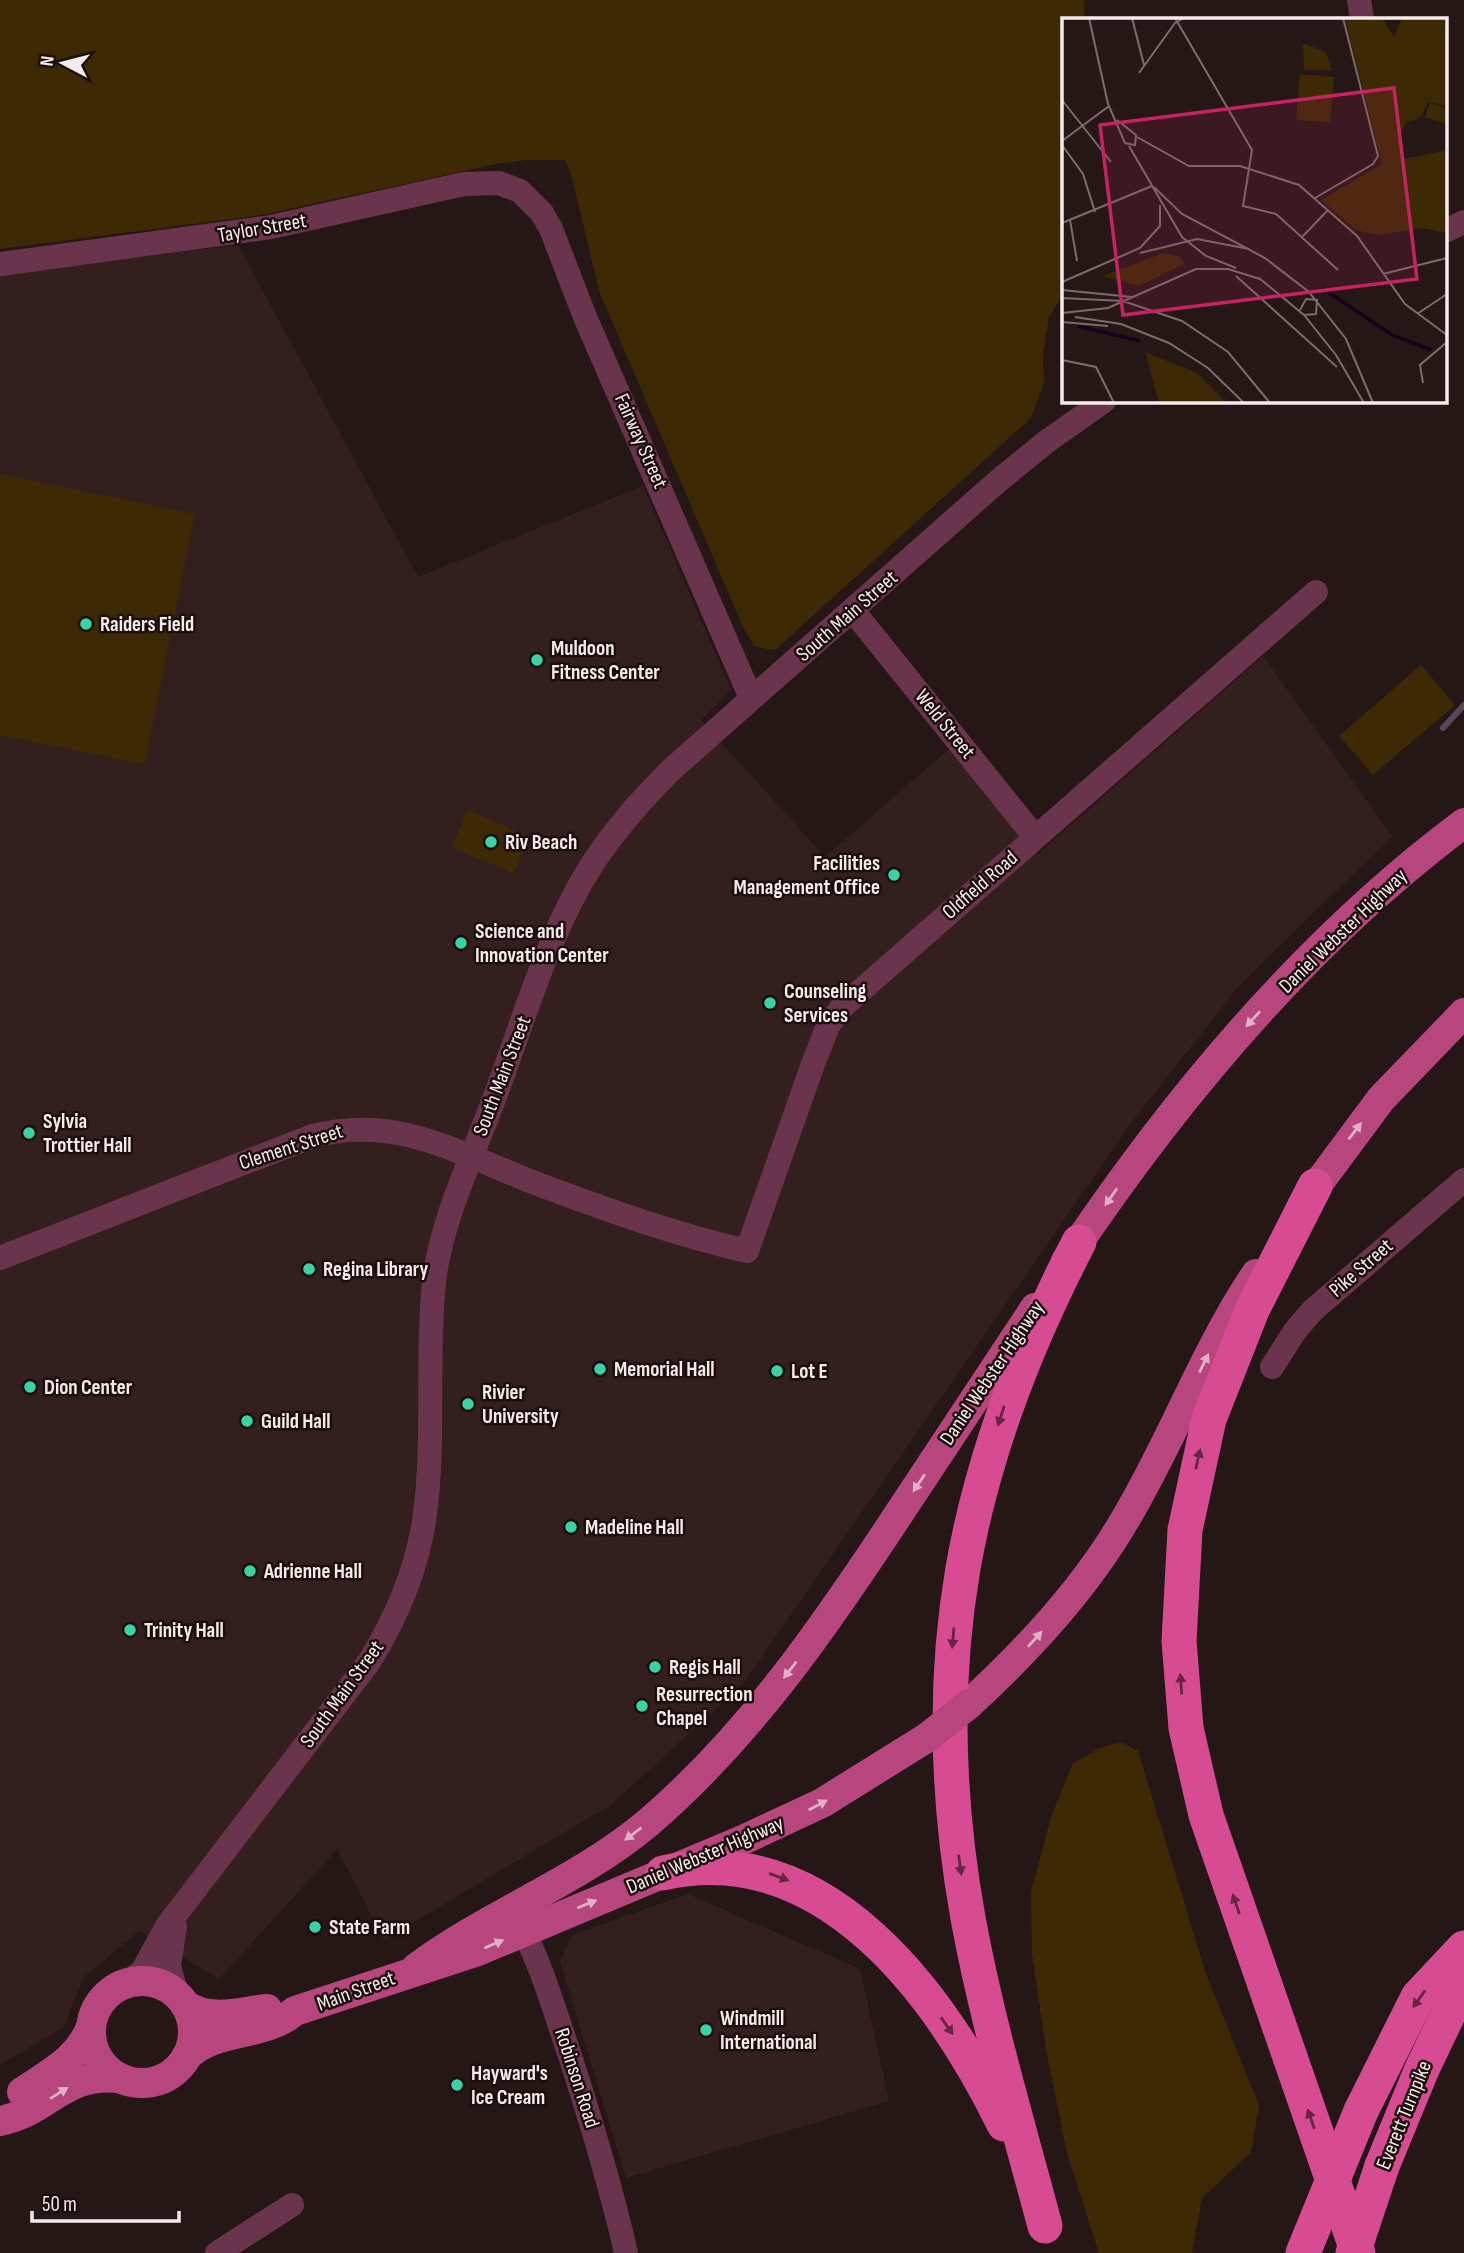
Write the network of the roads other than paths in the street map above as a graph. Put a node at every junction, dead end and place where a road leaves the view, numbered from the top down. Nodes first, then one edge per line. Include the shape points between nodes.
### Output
1 (1359, 0) edge
2 (1362, 18) edge
3 (520, 191) joint
4 (1464, 222) edge
5 (1446, 231) edge
6 (0, 264) edge
7 (1103, 402) edge
8 (1316, 592) dead end
9 (853, 612) junction
10 (751, 698) junction
11 (1464, 823) edge
12 (1035, 837) junction
13 (1464, 1013) edge
14 (470, 1158) junction
15 (1464, 1180) edge
16 (1315, 1186) junction
17 (1079, 1242) junction
18 (747, 1251) joint
19 (0, 1258) edge
20 (1272, 1367) dead end
21 (663, 1873) junction
22 (179, 1912) junction
23 (518, 1920) junction
24 (1464, 1948) edge
25 (1464, 1981) edge
26 (129, 1982) junction
27 (181, 2000) junction
28 (295, 2011) junction
29 (91, 2027) junction
30 (186, 2057) junction
31 (120, 2078) junction
32 (0, 2107) edge
33 (0, 2120) edge
34 (292, 2205) dead end
35 (1049, 2240) edge
36 (217, 2253) edge
37 (626, 2253) edge
38 (1303, 2253) edge
39 (1355, 2253) edge

1 - 2 street
3 - 6 street, Taylor Street via 499,183 464,184 271,227
3 - 10 street, Fairway Street via 551,229
4 - 5 street
7 - 9 street, South Main Street via 997,482
8 - 12 street, Oldfield Road
9 - 10 street, South Main Street
9 - 12 street, Weld Street
10 - 14 street, South Main Street via 638,802 592,864 568,909
11 -> 17 main road, Daniel Webster Highway via 1353,918 1252,1020 1162,1128
12 - 18 street, Oldfield Road via 865,984 828,1026
16 -> 13 main road, Daniel Webster Highway via 1398,1081
14 - 18 street, Clement Street via 635,1220
14 - 19 street, Clement Street via 403,1132 368,1127 336,1130 259,1155
14 - 22 street, South Main Street via 434,1280 425,1513 409,1579 369,1662
15 - 20 street, Pike Street via 1312,1311
21 -> 16 main road, Daniel Webster Highway, bridge via 806,1811 928,1737 1027,1648 1102,1556 1138,1497 1227,1320
39 -> 16 highway via 1206,1815 1186,1728 1180,1659 1183,1539 1209,1419 1247,1320
17 -> 23 main road, Daniel Webster Highway via 855,1580 754,1716 699,1776 646,1824
17 -> 35 highway via 1035,1329 996,1431 965,1549 951,1658 953,1777 965,1900 986,2001
23 -> 21 main road, Daniel Webster Highway
21 -> 35 highway via 719,1866 769,1874 818,1897 866,1934 915,1984 967,2055 1008,2134
22 - 26 street, South Main Street via 143,1970
22 - 27 street, South Main Street via 169,1959 171,1980
23 - 28 main road, Main Street via 462,1956
23 - 37 street, Robinson Road via 537,1958 587,2109
24 -> 38 highway, bridge via 1418,1997 1362,2111
25 - 39 highway, Everett Turnpike, bridge via 1382,2166
26 - 27 main road via 159,1983
26 - 29 main road via 102,2000
27 - 28 main road, Main Street via 202,2014 216,2016 271,2008
27 - 30 main road via 193,2030
28 - 30 main road, Main Street via 273,2025 209,2041
29 - 31 main road via 97,2057
29 - 32 main road via 69,2061
30 - 31 main road via 175,2071 155,2081
33 -> 31 main road via 33,2109 81,2080
34 - 36 street

